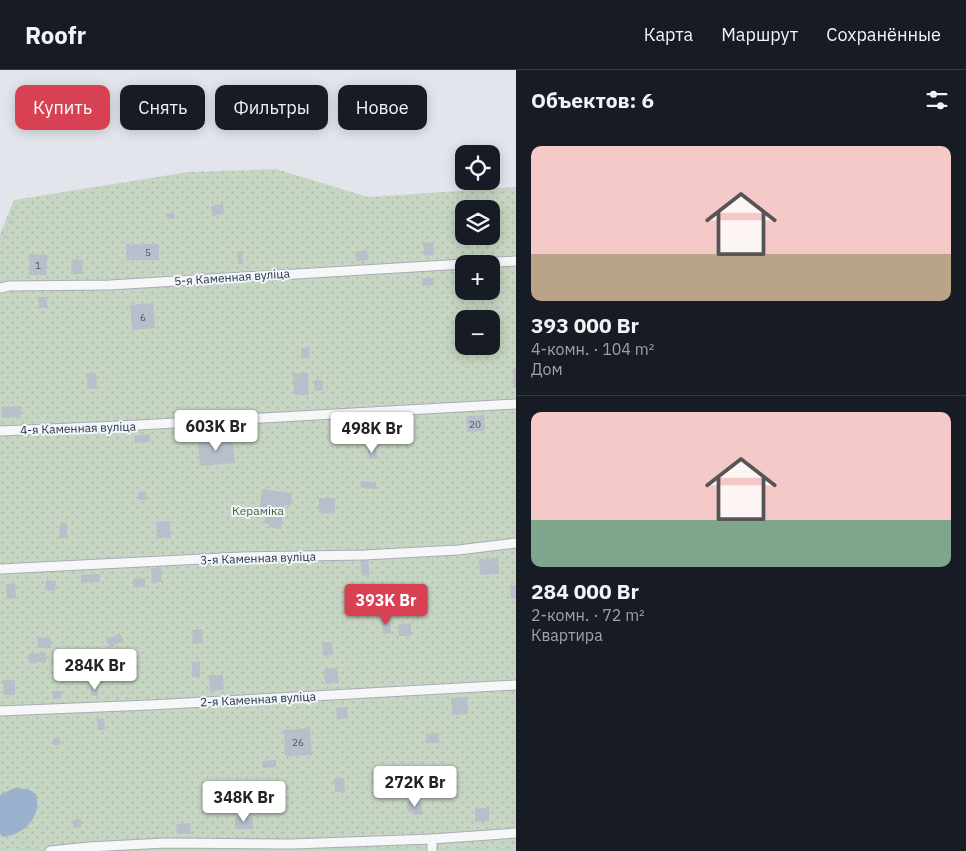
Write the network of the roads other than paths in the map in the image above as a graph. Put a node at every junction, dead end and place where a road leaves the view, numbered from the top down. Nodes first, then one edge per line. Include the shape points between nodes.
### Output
1 (516, 261) edge
2 (500, 262) edge
3 (455, 265) edge
4 (0, 288) edge
5 (516, 404) edge
6 (0, 431) edge
7 (516, 543) edge
8 (0, 569) edge
9 (516, 685) edge
10 (0, 711) edge
11 (516, 833) edge
12 (432, 839) junction
13 (164, 847) edge
14 (292, 847) edge
15 (50, 851) edge
16 (432, 851) edge

1 - 2 lane, 5-я Каменная вуліца
3 - 4 lane, 5-я Каменная вуліца via 110,285
5 - 6 lane, 4-я Каменная вуліца
7 - 8 lane, 3-я Каменная вуліца via 382,554
9 - 10 lane, 2-я Каменная вуліца
11 - 12 lane
12 - 14 lane
12 - 16 lane
13 - 14 lane
13 - 15 lane via 89,847

